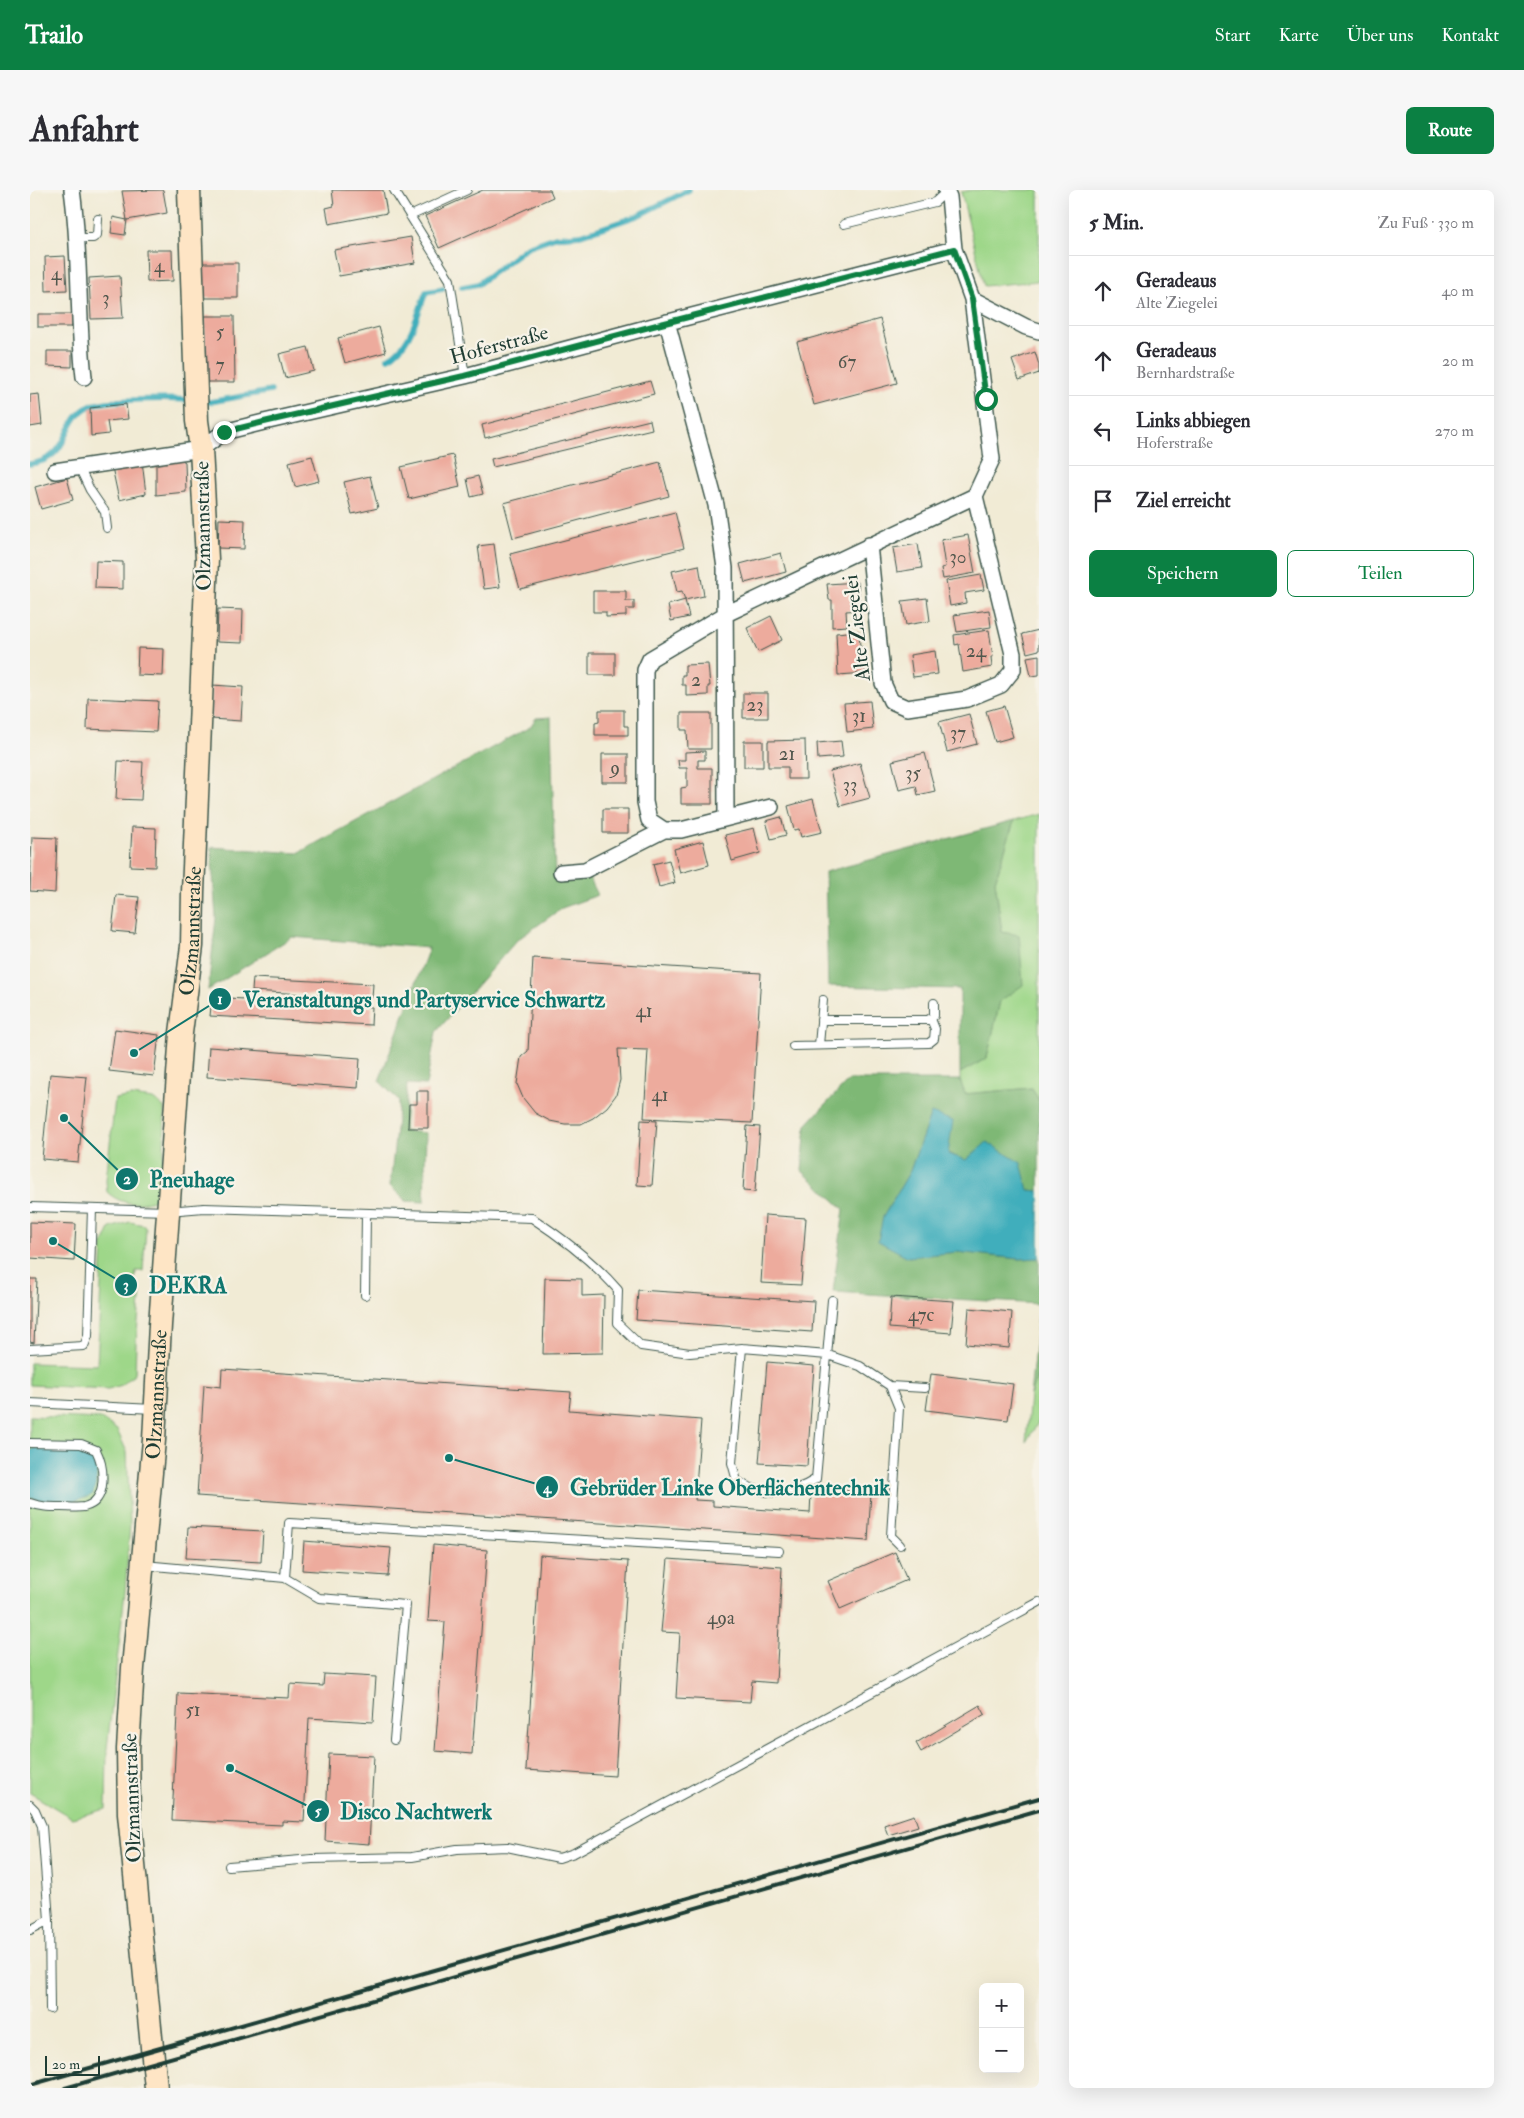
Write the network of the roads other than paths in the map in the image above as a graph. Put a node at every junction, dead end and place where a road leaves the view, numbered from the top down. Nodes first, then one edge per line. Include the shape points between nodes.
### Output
1 (72, 190) edge
2 (189, 190) edge
3 (394, 190) edge
4 (467, 190) edge
5 (946, 191) edge
6 (410, 216) junction
7 (98, 219) dead end
8 (844, 224) dead end
9 (76, 238) junction
10 (954, 249) junction
11 (972, 299) junction
12 (667, 322) junction
13 (1039, 331) edge
14 (464, 376) junction
15 (84, 377) dead end
16 (201, 449) junction
17 (79, 467) junction
18 (55, 471) dead end
19 (975, 496) junction
20 (107, 528) dead end
21 (869, 545) junction
22 (726, 614) junction
23 (771, 808) dead end
24 (726, 817) junction
25 (664, 830) junction
26 (561, 872) dead end
27 (823, 1000) dead end
28 (934, 1003) dead end
29 (821, 1020) junction
30 (931, 1020) junction
31 (819, 1045) junction
32 (793, 1046) dead end
33 (30, 1207) edge
34 (92, 1210) junction
35 (168, 1211) junction
36 (366, 1213) junction
37 (365, 1295) dead end
38 (832, 1300) dead end
39 (742, 1348) junction
40 (30, 1349) edge
41 (828, 1355) junction
42 (890, 1386) junction
43 (925, 1388) dead end
44 (30, 1403) edge
45 (156, 1409) junction
46 (30, 1443) edge
47 (30, 1503) edge
48 (900, 1545) dead end
49 (779, 1551) dead end
50 (142, 1564) junction
51 (285, 1578) junction
52 (1039, 1602) edge
53 (394, 1740) dead end
54 (30, 1806) edge
55 (229, 1866) dead end
56 (49, 1920) junction
57 (30, 1930) edge
58 (50, 2009) dead end
59 (156, 2088) edge

1 - 9 street
2 - 16 main road, Olzmannstraße via 195,379
3 - 6 lane
4 - 6 lane
5 - 8 lane via 934,202
5 - 10 street
6 - 14 lane via 450,280
7 - 9 lane via 97,235
9 - 15 street
10 - 11 street
10 - 12 street, Hoferstraße
11 - 13 street
11 - 19 street via 992,459
12 - 14 street, Hoferstraße
12 - 22 street via 716,505 726,568
14 - 16 street, Hoferstraße via 224,432
16 - 17 street, Hoferstraße
16 - 35 main road, Olzmannstraße via 207,559 193,936 182,1024
17 - 18 street, Hoferstraße
17 - 20 lane via 105,512
19 - 21 street
19 - 21 street, Alte Ziegelei via 1013,654 1013,670 1001,685 967,699 907,708 891,701 883,683
21 - 22 street
22 - 24 street
22 - 25 street via 650,659 645,670 644,802 649,820
23 - 24 street
24 - 25 street via 681,830
25 - 26 street via 585,870
27 - 29 lane
28 - 30 lane
29 - 30 lane
29 - 31 lane
30 - 31 lane via 934,1039 928,1042
31 - 32 lane
33 - 34 lane
34 - 35 lane
34 - 40 lane via 88,1336 84,1346
35 - 36 lane via 204,1208
35 - 45 main road, Olzmannstraße
36 - 37 lane
36 - 39 lane via 532,1218 594,1265 618,1290 617,1323 641,1346 690,1353
38 - 41 lane
39 - 41 lane
39 - 41 lane via 732,1463 737,1481 751,1489 775,1492 791,1492 816,1479
41 - 42 lane via 860,1366
42 - 43 lane
42 - 48 lane via 898,1408 891,1536
44 - 45 lane
45 - 50 main road, Olzmannstraße
46 - 47 lane via 81,1444 96,1450 102,1461 101,1490 85,1507 41,1507
49 - 51 lane via 289,1523
50 - 51 lane
50 - 59 main road, Olzmannstraße via 127,1778
51 - 53 lane via 319,1598 406,1606
52 - 55 lane via 574,1853 559,1858 499,1847 457,1849 412,1857 312,1859
54 - 56 lane via 42,1826
56 - 57 lane
56 - 58 lane

